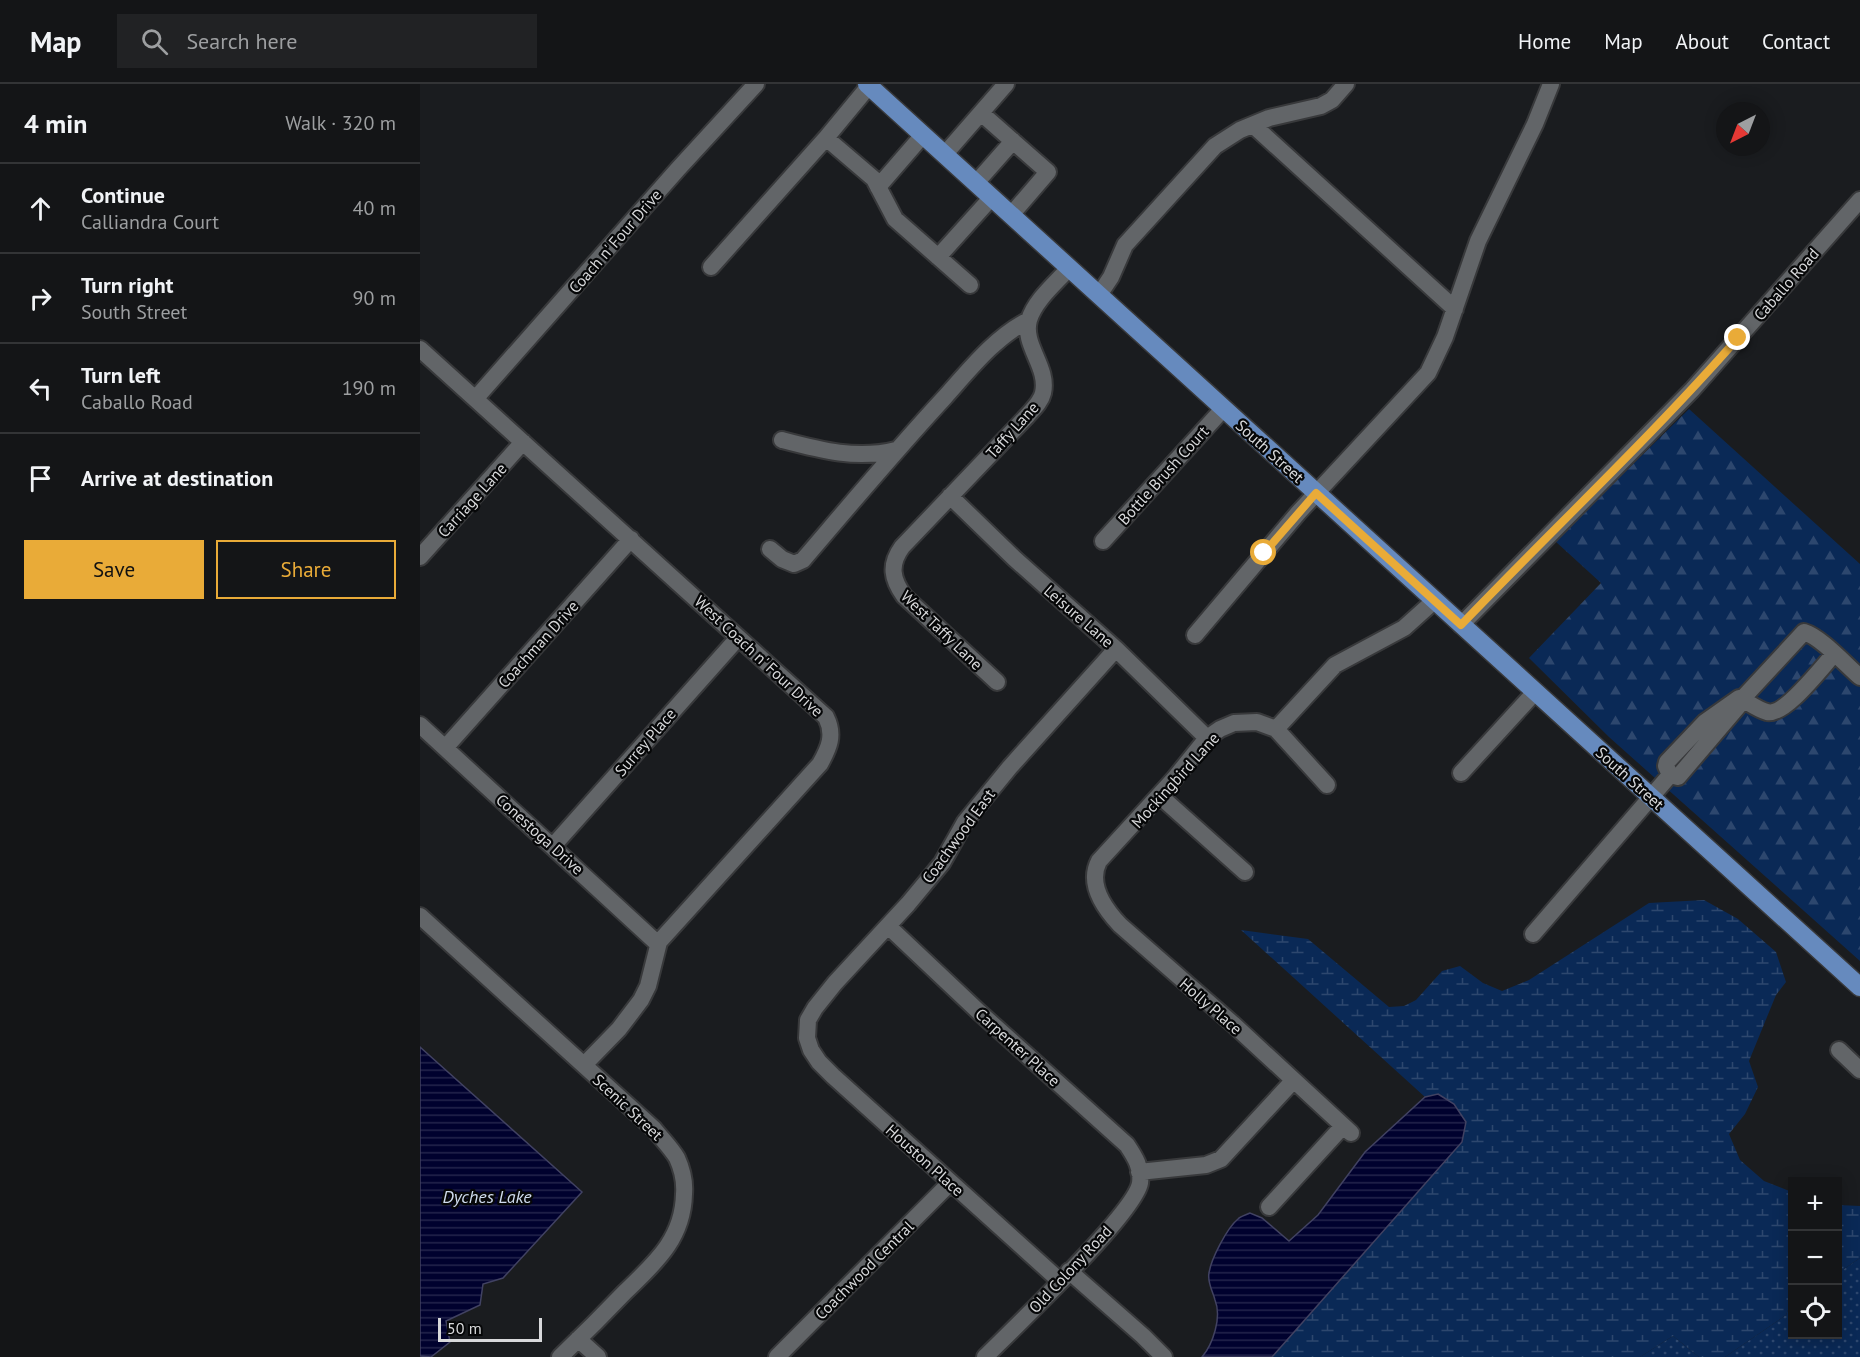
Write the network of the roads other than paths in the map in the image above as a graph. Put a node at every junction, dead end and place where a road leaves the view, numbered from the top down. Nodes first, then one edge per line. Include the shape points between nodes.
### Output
1 (756, 84) edge
2 (1006, 84) edge
3 (1346, 84) edge
4 (1551, 84) edge
5 (868, 85) edge
6 (981, 113) junction
7 (1252, 125) junction
8 (923, 135) junction
9 (826, 138) junction
10 (1013, 141) junction
11 (945, 154) junction
12 (976, 183) junction
13 (878, 188) junction
14 (992, 198) junction
15 (1860, 200) edge
16 (1011, 215) junction
17 (938, 256) junction
18 (711, 267) dead end
19 (1069, 268) junction
20 (970, 285) dead end
21 (1099, 295) junction
22 (1455, 309) junction
23 (1029, 320) junction
24 (420, 349) edge
25 (476, 399) junction
26 (1223, 409) junction
27 (782, 440) dead end
28 (523, 442) junction
29 (896, 450) junction
30 (1316, 493) junction
31 (950, 496) junction
32 (631, 539) junction
33 (1103, 541) dead end
34 (770, 549) dead end
35 (420, 557) edge
36 (893, 574) joint
37 (1434, 600) junction
38 (1461, 625) junction
39 (1195, 635) dead end
40 (737, 639) junction
41 (1116, 649) junction
42 (1834, 654) junction
43 (1860, 677) edge
44 (997, 682) dead end
45 (1535, 692) junction
46 (1742, 699) junction
47 (420, 725) edge
48 (1276, 729) junction
49 (1208, 738) junction
50 (445, 748) junction
51 (1461, 773) dead end
52 (1327, 785) dead end
53 (1160, 796) junction
54 (1651, 797) junction
55 (553, 846) junction
56 (1097, 866) joint
57 (1245, 872) dead end
58 (420, 916) edge
59 (888, 926) junction
60 (1533, 934) dead end
61 (658, 944) junction
62 (1860, 987) edge
63 (806, 1028) joint
64 (1839, 1050) dead end
65 (584, 1065) junction
66 (1860, 1070) edge
67 (1293, 1081) junction
68 (1139, 1172) junction
69 (950, 1183) junction
70 (1269, 1208) dead end
71 (1065, 1276) junction
72 (578, 1339) junction
73 (560, 1357) edge
74 (598, 1357) edge
75 (777, 1357) edge
76 (985, 1357) edge
77 (1164, 1357) edge

1 - 25 street, Coach n' Four Drive
2 - 6 street
3 - 7 street via 1321,106
4 - 22 street via 1478,241
5 - 8 main road, South Street
5 - 9 street
6 - 10 street
6 - 11 street
7 - 21 street via 1215,146 1184,179 1125,245
7 - 22 street
8 - 11 main road, South Street
8 - 13 street
9 - 13 street via 874,179
9 - 18 street
10 - 12 street
10 - 16 street via 1048,172
11 - 12 main road, South Street
12 - 14 main road, South Street
13 - 17 street via 895,219
14 - 16 main road, South Street
14 - 17 street
15 - 38 street, Caballo Road via 1664,420
16 - 19 main road, South Street
17 - 20 street
19 - 21 main road, South Street
19 - 23 street
21 - 26 main road, South Street
22 - 30 street via 1428,373
23 - 29 street via 1013,328 977,362
23 - 31 street, Taffy Lane via 1028,329 1044,379 1040,400
24 - 25 street, West Coach n' Four Drive
25 - 28 street, West Coach n' Four Drive
26 - 30 main road, South Street
26 - 33 street, Bottle Brush Court
27 - 29 street via 862,455
28 - 32 street, West Coach n' Four Drive
28 - 35 street, Carriage Lane
29 - 34 street via 803,560 794,564
30 - 37 main road, South Street
30 - 39 street
31 - 36 street, Taffy Lane via 902,547
31 - 41 street, Leisure Lane
32 - 40 street, West Coach n' Four Drive
32 - 50 street, Coachman Drive
36 - 44 street, West Taffy Lane via 904,596
37 - 38 main road, South Street
37 - 48 street via 1404,628 1335,665
38 - 45 main road, South Street
40 - 55 street, Surrey Place
40 - 61 street, West Coach n' Four Drive via 826,717 831,734 829,748 820,764
41 - 49 street, Leisure Lane
41 - 59 street, Coachwood East via 987,794 965,822 942,863
42 - 43 street
42 - 46 street via 1775,712
42 - 46 street via 1804,632
45 - 51 street
45 - 54 main road, South Street
46 - 54 street via 1678,777 1670,775
47 - 50 street, Conestoga Drive
48 - 49 street, Mockingbird Lane via 1246,721 1220,729
48 - 52 street
49 - 53 street, Mockingbird Lane
50 - 55 street, Conestoga Drive
53 - 56 street, Mockingbird Lane
53 - 57 street
54 - 60 street
54 - 62 main road, South Street
55 - 61 street, Conestoga Drive
56 - 67 street, Holly Place via 1096,884 1108,912
58 - 65 street, Scenic Street
59 - 63 street, Coachwood East via 835,983 811,1014
59 - 68 street, Carpenter Place via 1127,1145
61 - 65 street, West Coach n' Four Drive via 641,1000
63 - 69 street, Houston Place via 811,1050 819,1062
64 - 66 street
65 - 72 street, Scenic Street via 667,1144 682,1173 684,1197 681,1223 670,1243
67 - 68 street via 1221,1159 1206,1165
67 - 70 street, Holly Place via 1347,1130
68 - 71 street, Old Colony Road via 1137,1191 1125,1208
69 - 71 street, Houston Place
69 - 75 street, Coachwood Central
71 - 76 street, Old Colony Road
71 - 77 street, Houston Place
72 - 73 street, Scenic Street
72 - 74 street

